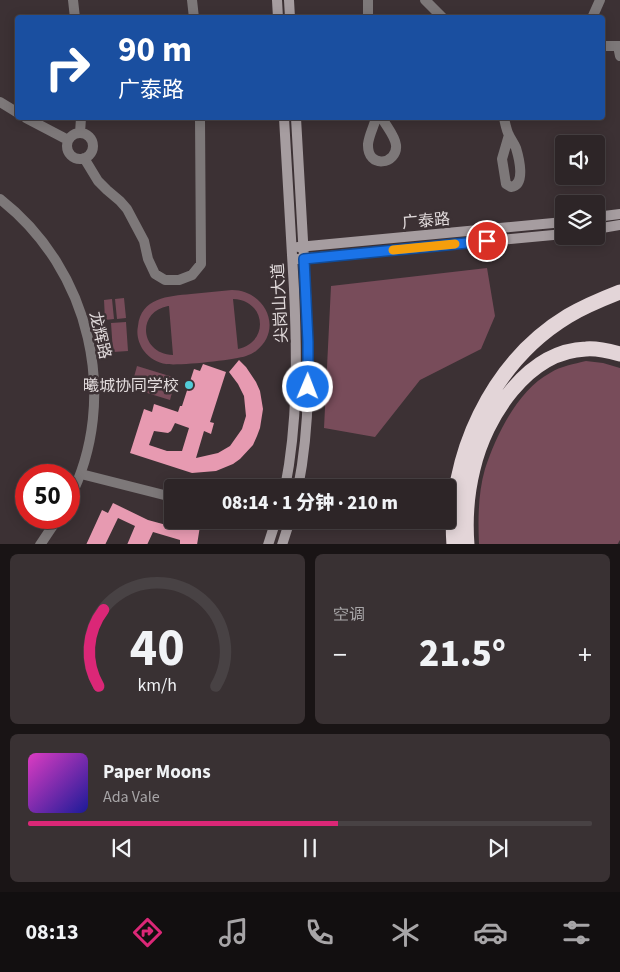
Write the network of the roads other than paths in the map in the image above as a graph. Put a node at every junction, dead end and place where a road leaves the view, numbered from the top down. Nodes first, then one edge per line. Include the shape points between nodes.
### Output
1 (192, 0) edge
2 (277, 0) edge
3 (289, 0) edge
4 (368, 0) edge
5 (425, 0) edge
6 (600, 0) edge
7 (71, 1) edge
8 (74, 15) edge
9 (194, 15) edge
10 (278, 15) edge
11 (290, 15) edge
12 (368, 15) edge
13 (441, 15) edge
14 (593, 15) edge
15 (605, 46) edge
16 (619, 46) edge
17 (620, 56) edge
18 (0, 102) edge
19 (15, 110) edge
20 (30, 120) edge
21 (81, 120) edge
22 (200, 120) edge
23 (284, 120) edge
24 (296, 120) edge
25 (375, 120) edge
26 (383, 120) edge
27 (505, 120) edge
28 (80, 133) junction
29 (509, 134) dead end
30 (68, 140) junction
31 (84, 158) junction
32 (0, 199) edge
33 (620, 214) edge
34 (605, 216) edge
35 (555, 223) edge
36 (620, 225) edge
37 (605, 228) edge
38 (555, 235) edge
39 (303, 246) junction
40 (291, 248) junction
41 (304, 259) junction
42 (292, 260) junction
43 (620, 292) edge
44 (620, 354) edge
45 (467, 466) junction
46 (81, 474) joint
47 (287, 479) edge
48 (299, 479) edge
49 (164, 495) edge
50 (50, 529) edge
51 (271, 529) edge
52 (287, 529) edge
53 (40, 544) edge
54 (268, 544) edge
55 (282, 544) edge
56 (454, 544) edge
57 (467, 544) edge

1 - 9 street
2 - 10 main road
3 - 11 main road
4 - 12 street
5 - 13 street
6 - 14 street
7 - 8 street
15 - 16 street
16 - 17 street
18 - 19 street
20 - 30 street
21 - 28 street
22 - 31 street via 201,264 192,275 179,280 165,280 155,274 144,241 127,209 98,181
23 - 40 main road, 尖岗山大道
24 - 39 main road, 尖岗山大道
25 - 26 street via 368,142 373,159 378,162 391,158 396,147
27 - 29 street
28 - 30 street
28 - 31 street via 88,136 93,145
30 - 31 street via 67,150 71,156
32 - 46 street, 龙辉路 via 32,228 50,251 66,276 87,330 93,359 95,398 89,446
33 - 34 main road
35 - 39 main road, 广泰路
36 - 37 main road
38 - 41 main road, 广泰路
39 - 40 main road, 广泰路
39 - 41 main road, 尖岗山大道
40 - 42 main road, 尖岗山大道
41 - 42 main road, 广泰路
41 - 48 main road, 尖岗山大道 via 308,401
42 - 47 main road, 尖岗山大道 via 296,401
43 - 45 highway via 567,317 541,336 517,360 482,409 470,436
44 - 45 highway via 586,348 557,356 532,370 511,390
45 - 56 highway via 455,496
45 - 57 highway
46 - 49 street
50 - 53 street
51 - 54 main road
52 - 55 main road

